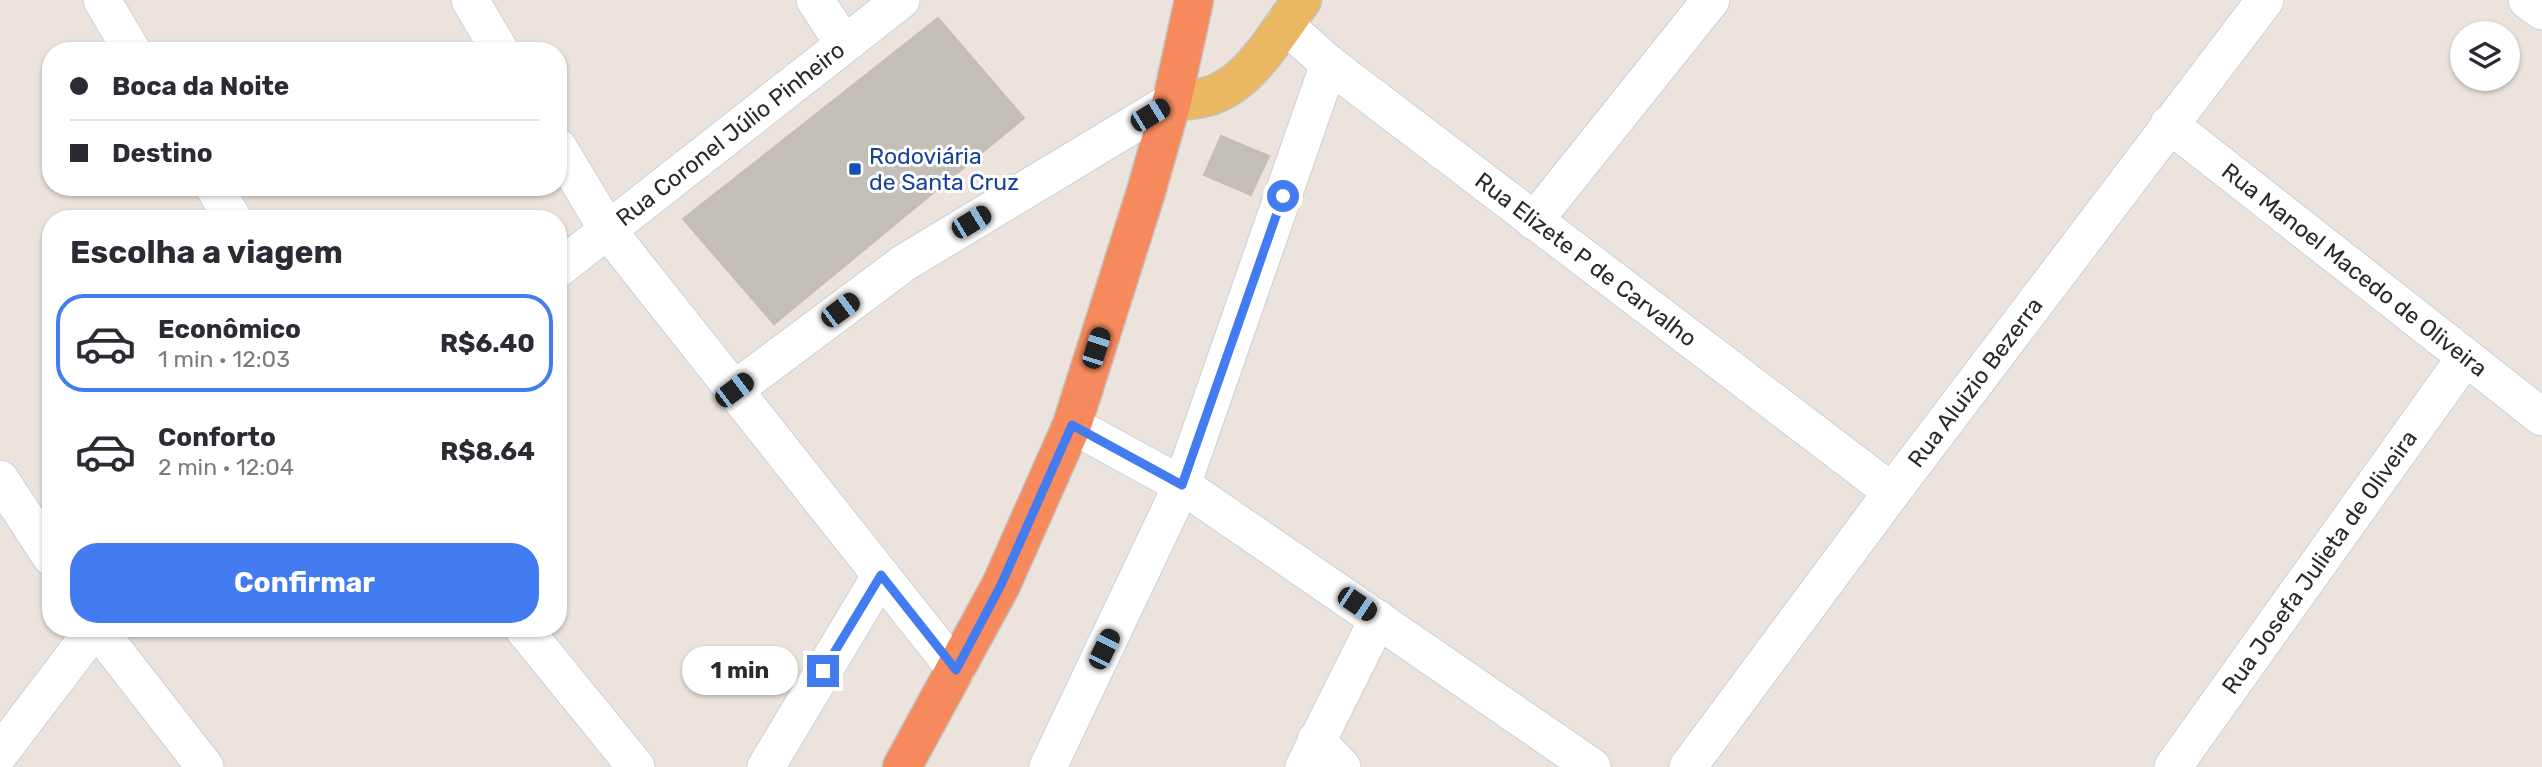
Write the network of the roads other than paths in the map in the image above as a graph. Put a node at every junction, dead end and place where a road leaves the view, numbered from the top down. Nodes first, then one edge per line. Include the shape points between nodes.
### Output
1 (102, 0) edge
2 (470, 0) edge
3 (815, 0) edge
4 (901, 0) edge
5 (1194, 0) edge
6 (1711, 0) edge
7 (2265, 0) edge
8 (2527, 0) edge
9 (2542, 11) edge
10 (1293, 12) edge
11 (127, 42) edge
12 (495, 42) edge
13 (844, 44) junction
14 (1329, 64) junction
15 (1172, 101) junction
16 (2169, 124) junction
17 (567, 162) edge
18 (1534, 221) junction
19 (609, 232) junction
20 (567, 262) edge
21 (2465, 358) junction
22 (734, 390) junction
23 (2542, 417) edge
24 (1072, 425) junction
25 (0, 479) edge
26 (1182, 485) junction
27 (1892, 492) junction
28 (42, 543) edge
29 (881, 575) junction
30 (1378, 619) junction
31 (89, 637) edge
32 (103, 637) edge
33 (530, 637) edge
34 (956, 670) junction
35 (0, 753) edge
36 (1310, 754) edge
37 (205, 767) edge
38 (636, 767) edge
39 (766, 767) edge
40 (902, 767) edge
41 (1048, 767) edge
42 (1342, 767) edge
43 (1591, 767) edge
44 (1688, 767) edge
45 (2173, 767) edge

1 - 11 street
2 - 12 street
3 - 13 street
4 - 13 street, Rua Coronel Júlio Pinheiro
5 - 15 highway
6 - 18 street
7 - 16 street, Rua Aluizio Bezerra
8 - 9 street
10 - 14 street, Rua Elizete P de Carvalho
10 - 15 main road via 1243,76 1228,88 1201,98
13 - 19 street, Rua Coronel Júlio Pinheiro
14 - 18 street, Rua Elizete P de Carvalho
14 - 26 street
15 - 22 street via 904,263
15 - 24 highway
16 - 21 street, Rua Manoel Macedo de Oliveira
16 - 27 street, Rua Aluizio Bezerra
17 - 19 street
18 - 27 street, Rua Elizete P de Carvalho
19 - 20 street, Rua Coronel Júlio Pinheiro
19 - 22 street
21 - 23 street, Rua Manoel Macedo de Oliveira
21 - 45 street, Rua Josefa Julieta de Oliveira
22 - 29 street
24 - 26 street
24 - 34 highway via 1001,585
25 - 28 street
26 - 30 street
26 - 41 street
27 - 44 street, Rua Aluizio Bezerra
29 - 34 street
29 - 39 street
30 - 36 street
30 - 43 street
31 - 35 street
32 - 37 street
33 - 38 street
34 - 40 highway
36 - 42 street

